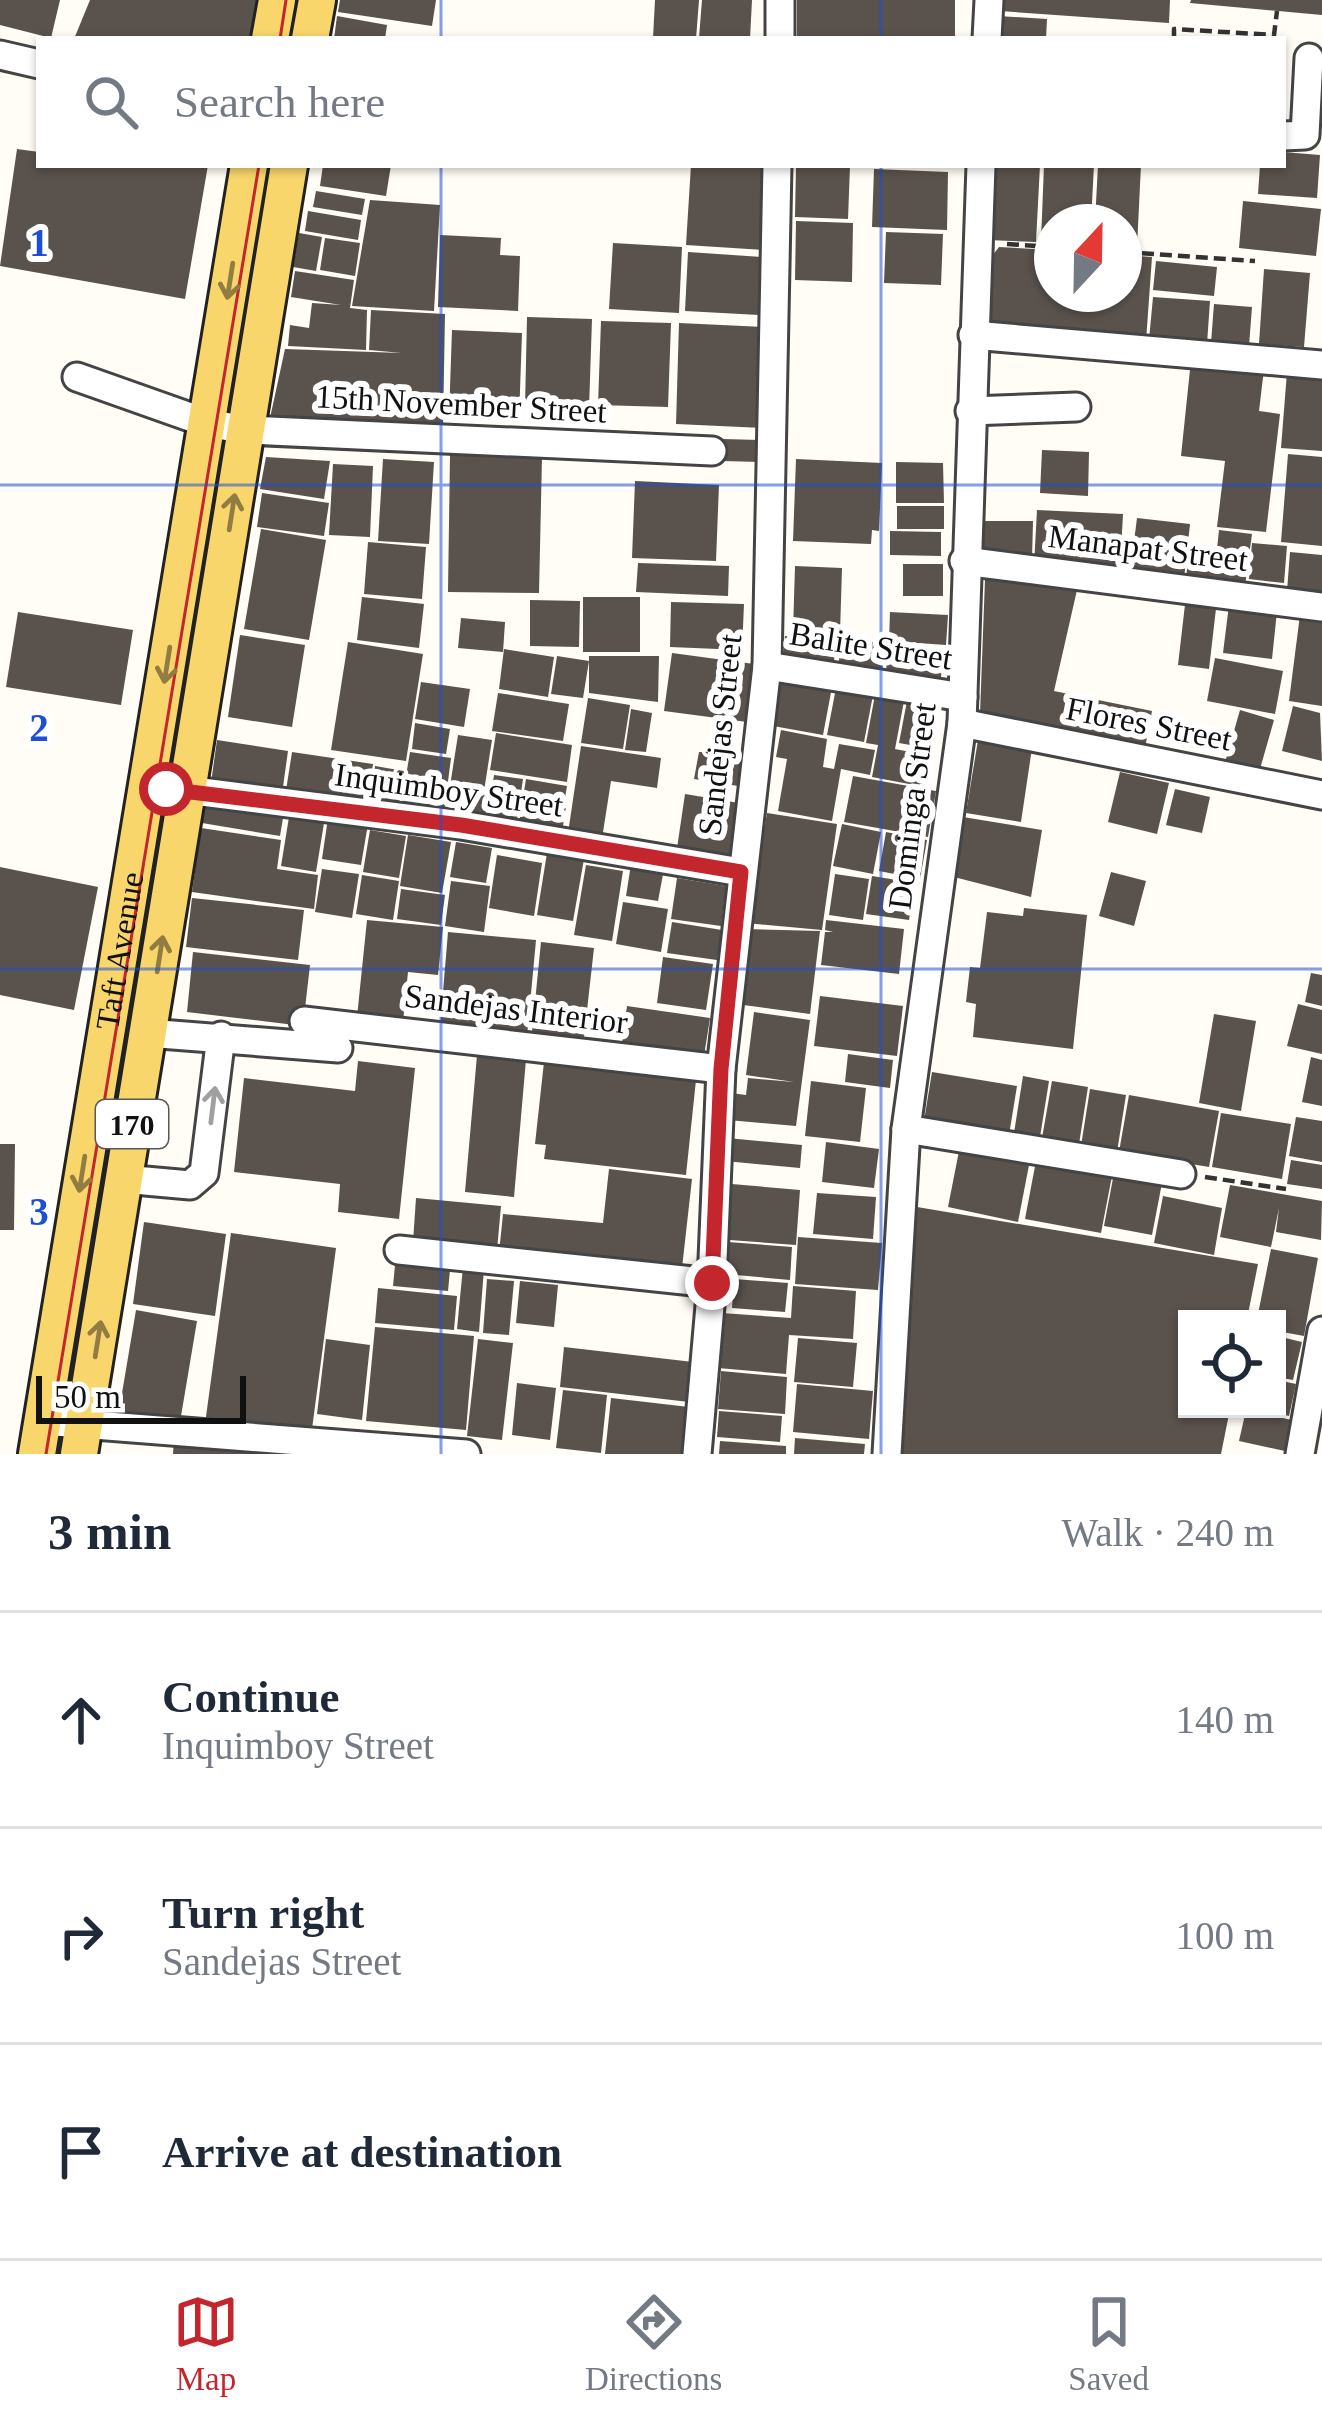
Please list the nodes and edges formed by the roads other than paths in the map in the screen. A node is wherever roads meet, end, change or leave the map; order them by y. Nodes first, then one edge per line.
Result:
1 (277, 0) edge
2 (317, 0) edge
3 (780, 0) edge
4 (989, 0) edge
5 (271, 36) edge
6 (311, 36) edge
7 (780, 36) edge
8 (988, 36) edge
9 (0, 55) edge
10 (1309, 58) dead end
11 (36, 63) edge
12 (1286, 136) edge
13 (249, 168) edge
14 (289, 168) edge
15 (778, 168) edge
16 (981, 168) edge
17 (974, 335) junction
18 (1322, 364) edge
19 (77, 377) dead end
20 (1076, 407) dead end
21 (970, 410) junction
22 (207, 423) junction
23 (246, 430) junction
24 (712, 452) dead end
25 (964, 561) junction
26 (1322, 608) edge
27 (767, 667) junction
28 (963, 710) junction
29 (1322, 795) edge
30 (144, 801) junction
31 (183, 808) junction
32 (741, 872) junction
33 (304, 1021) dead end
34 (147, 1034) junction
35 (221, 1036) junction
36 (338, 1048) dead end
37 (721, 1069) junction
38 (906, 1129) junction
39 (1181, 1174) road end
40 (123, 1179) junction
41 (399, 1250) dead end
42 (712, 1283) junction
43 (1322, 1331) edge
44 (42, 1425) edge
45 (83, 1429) edge
46 (466, 1454) edge
47 (697, 1454) edge
48 (887, 1454) edge
49 (1300, 1454) edge

1 - 5 main road
2 - 6 main road
3 - 7 street
4 - 8 street
9 - 11 street
10 - 12 street
13 -> 22 main road, Taft Avenue / 170
14 - 23 main road, Taft Avenue / 170
15 - 27 street, Sandejas Street
16 - 17 street, Dominga Street
17 - 18 street
17 - 21 street, Dominga Street
19 - 22 street, 15th November Street
20 - 21 street
21 - 25 street, Dominga Street
22 - 23 street, 15th November Street
22 -> 30 main road, Taft Avenue / 170
23 - 24 street, 15th November Street
31 -> 23 main road, Taft Avenue / 170
25 - 26 street, Manapat Street
25 - 28 street, Dominga Street
27 - 28 street, Balite Street
27 - 32 street, Sandejas Street
28 - 29 street, Flores Street
28 - 38 street, Dominga Street
30 - 31 street, Inquimboy Street
30 -> 44 main road, Taft Avenue / 170
31 - 32 street, Inquimboy Street
34 -> 31 main road, Taft Avenue / 170
32 - 37 street, Sandejas Street
33 - 37 street, Sandejas Interior
34 - 35 street
34 - 40 main road, Taft Avenue / 170
35 - 36 street
40 -> 35 street
37 - 42 street, Sandejas Street
38 - 39 street
38 - 48 street, Dominga Street
45 -> 40 main road, Taft Avenue / 170
41 - 42 street
42 - 47 street, Sandejas Street
43 - 49 street
44 - 45 main road
45 - 46 street

